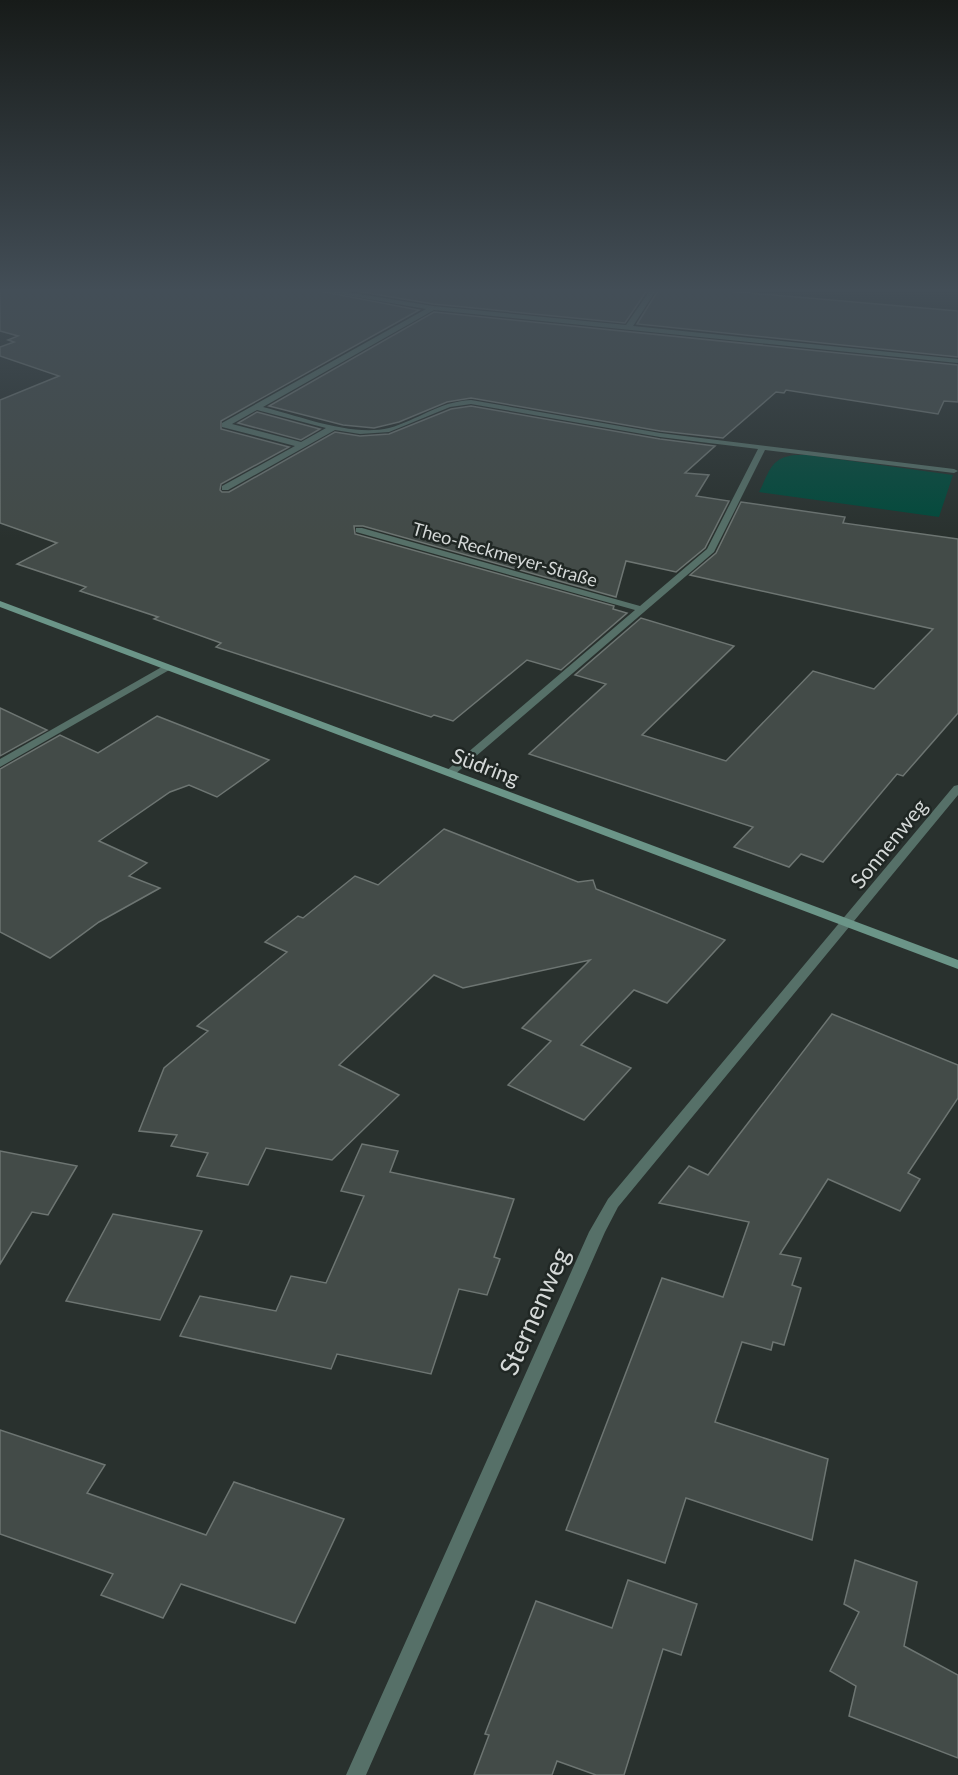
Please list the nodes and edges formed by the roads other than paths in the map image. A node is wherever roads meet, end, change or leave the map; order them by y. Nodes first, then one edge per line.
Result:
1 (316, 372) edge
2 (259, 408) junction
3 (334, 427) junction
4 (302, 445) junction
5 (762, 449) junction
6 (954, 471) dead end
7 (225, 488) dead end
8 (359, 530) dead end
9 (0, 604) edge
10 (641, 609) junction
11 (167, 667) junction
12 (0, 764) edge
13 (450, 773) junction
14 (958, 788) edge
15 (848, 923) junction
16 (958, 965) edge
17 (356, 1775) edge

1 - 2 street
2 - 3 street
2 - 4 street
3 - 4 street
3 - 5 street
4 - 7 street
5 - 6 street
5 - 10 street
8 - 10 street, Theo-Reckmeyer-Straße
9 - 11 street, Südring
10 - 13 street
11 - 12 street
11 - 13 street, Südring
13 - 15 street, Südring
14 - 15 street, Sonnenweg
15 - 16 street, Südring
15 - 17 street, Sternenweg

